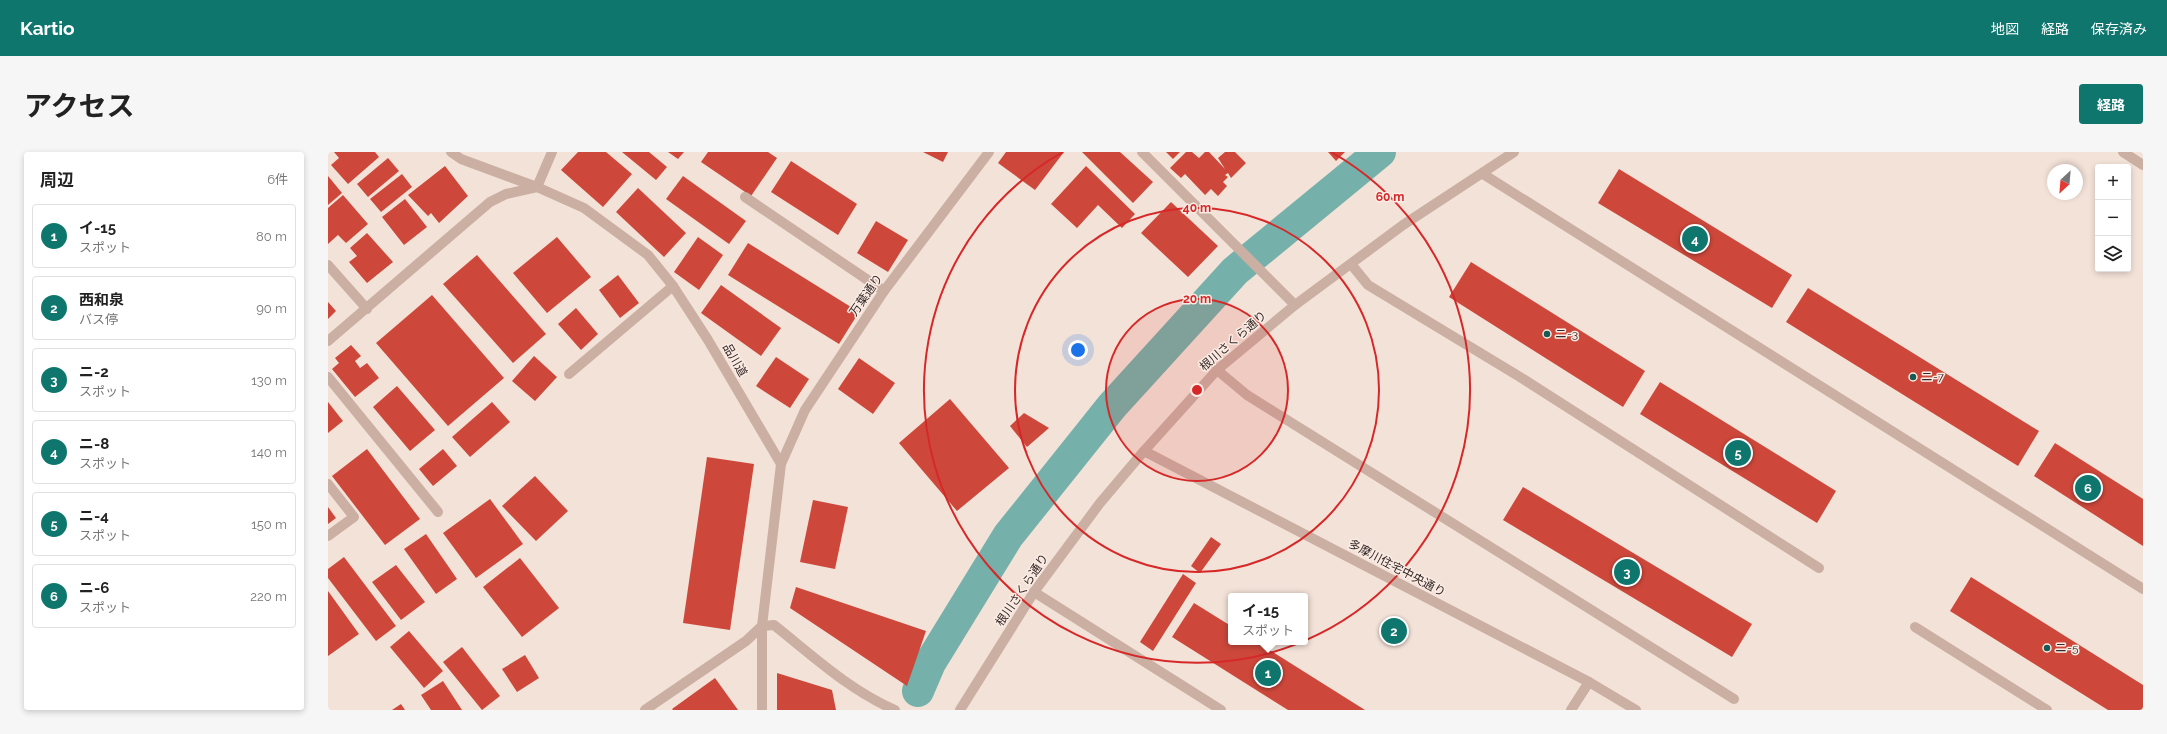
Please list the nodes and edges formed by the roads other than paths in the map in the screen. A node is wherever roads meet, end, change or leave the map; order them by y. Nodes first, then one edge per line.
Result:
1 (451, 152) edge
2 (552, 152) edge
3 (989, 152) edge
4 (1142, 152) edge
5 (1514, 152) edge
6 (2123, 152) edge
7 (2143, 165) edge
8 (1483, 174) junction
9 (537, 187) junction
10 (745, 197) dead end
11 (1351, 264) junction
12 (328, 265) edge
13 (673, 286) junction
14 (884, 291) junction
15 (1296, 305) junction
16 (366, 309) junction
17 (328, 342) edge
18 (1217, 370) junction
19 (569, 374) dead end
20 (328, 377) edge
21 (1144, 451) junction
22 (781, 464) junction
23 (328, 484) edge
24 (438, 512) dead end
25 (328, 536) edge
26 (1819, 568) dead end
27 (2143, 589) edge
28 (1034, 592) junction
29 (762, 626) junction
30 (1915, 627) dead end
31 (1589, 682) junction
32 (1734, 699) dead end
33 (645, 710) edge
34 (762, 710) edge
35 (895, 710) edge
36 (960, 710) edge
37 (1221, 710) edge
38 (1572, 710) edge
39 (1636, 710) edge
40 (2047, 710) edge

1 - 9 street, 品川道
2 - 9 street
3 - 14 street, 万葉通り
4 - 15 street
5 - 8 street, 根川さくら通り
6 - 7 street
8 - 11 street, 根川さくら通り
8 - 27 street
9 - 13 street, 品川道
9 - 16 street
10 - 14 street
11 - 15 street, 根川さくら通り
11 - 26 street
12 - 16 street
13 - 19 street
13 - 22 street, 品川道
14 - 22 street, 万葉通り
15 - 18 street, 根川さくら通り
16 - 17 street
18 - 21 street, 根川さくら通り
18 - 32 street
20 - 24 street
21 - 28 street, 根川さくら通り
21 - 31 street, 多摩川住宅中央通り
22 - 29 street
23 - 25 street
28 - 36 street, 根川さくら通り
28 - 37 street
29 - 33 street
29 - 34 street
29 - 35 street
30 - 40 street
31 - 38 street
31 - 39 street, 多摩川住宅中央通り

